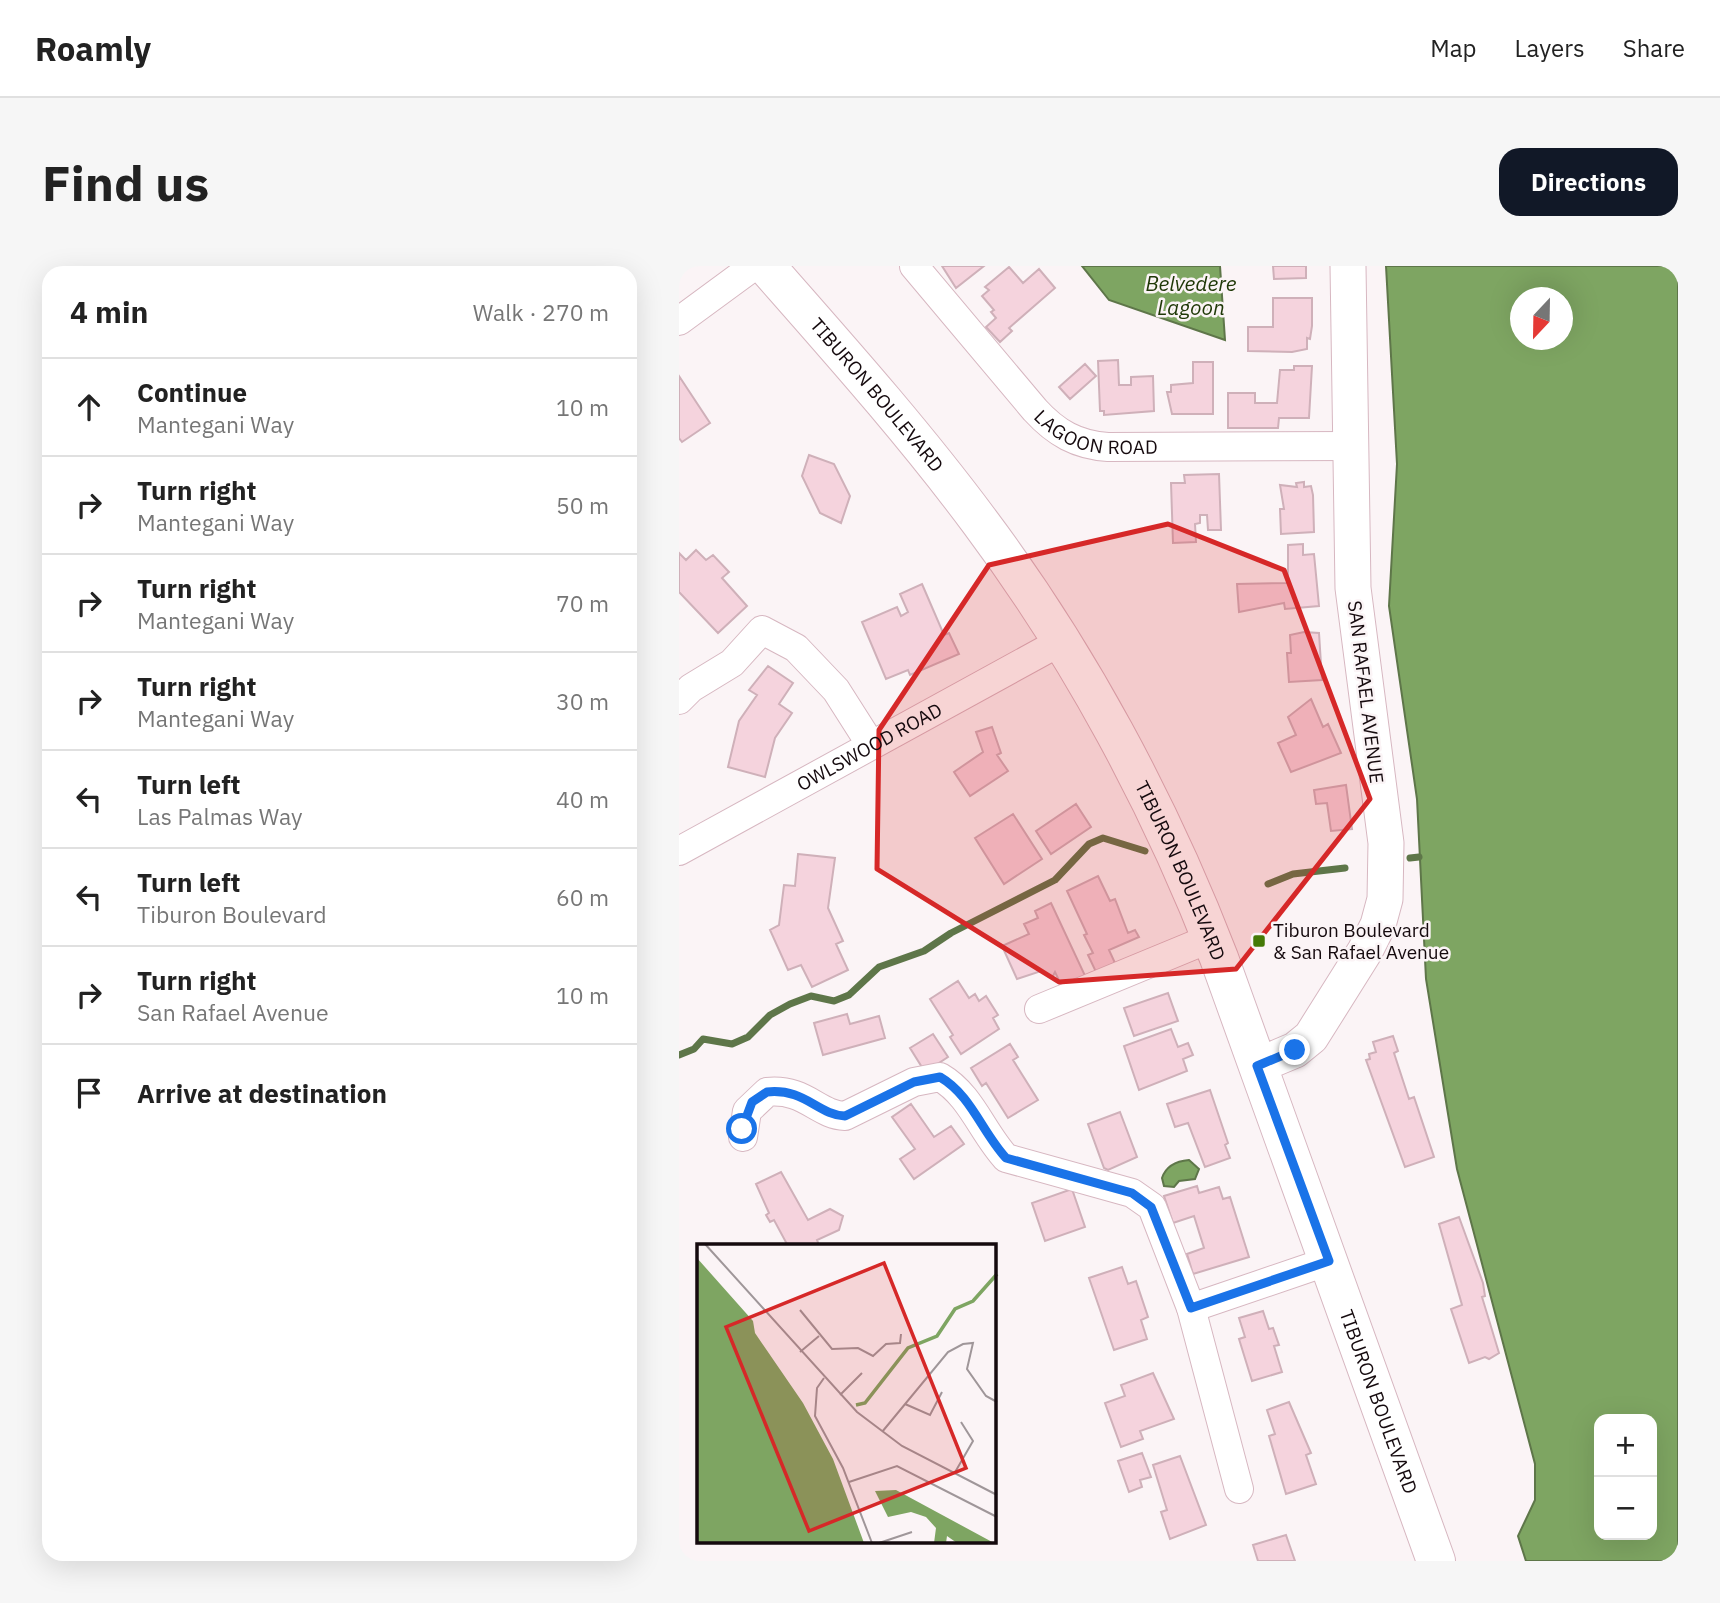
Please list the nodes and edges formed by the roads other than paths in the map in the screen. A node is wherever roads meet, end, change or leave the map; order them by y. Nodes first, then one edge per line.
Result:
1 (754, 266) edge
2 (766, 266) edge
3 (914, 266) edge
4 (1348, 266) edge
5 (679, 321) edge
6 (1352, 446) junction
7 (1060, 642) junction
8 (679, 700) edge
9 (871, 745) junction
10 (679, 850) edge
11 (1211, 939) junction
12 (1039, 1009) dead end
13 (1257, 1066) junction
14 (743, 1137) dead end
15 (1329, 1261) junction
16 (1191, 1308) junction
17 (1239, 1489) dead end
18 (1436, 1561) edge

1 - 5 street
2 - 7 main road, TIBURON BOULEVARD
3 - 6 street, LAGOON ROAD
4 - 6 street, SAN RAFAEL AVENUE
6 - 13 street, SAN RAFAEL AVENUE
7 - 9 street, OWLSWOOD ROAD
7 - 11 main road, TIBURON BOULEVARD
8 - 9 street
9 - 10 street, OWLSWOOD ROAD
11 - 12 street
11 - 13 main road, TIBURON BOULEVARD
13 - 15 main road, TIBURON BOULEVARD
14 - 16 street
15 - 16 street
15 - 18 main road, TIBURON BOULEVARD
16 - 17 street

